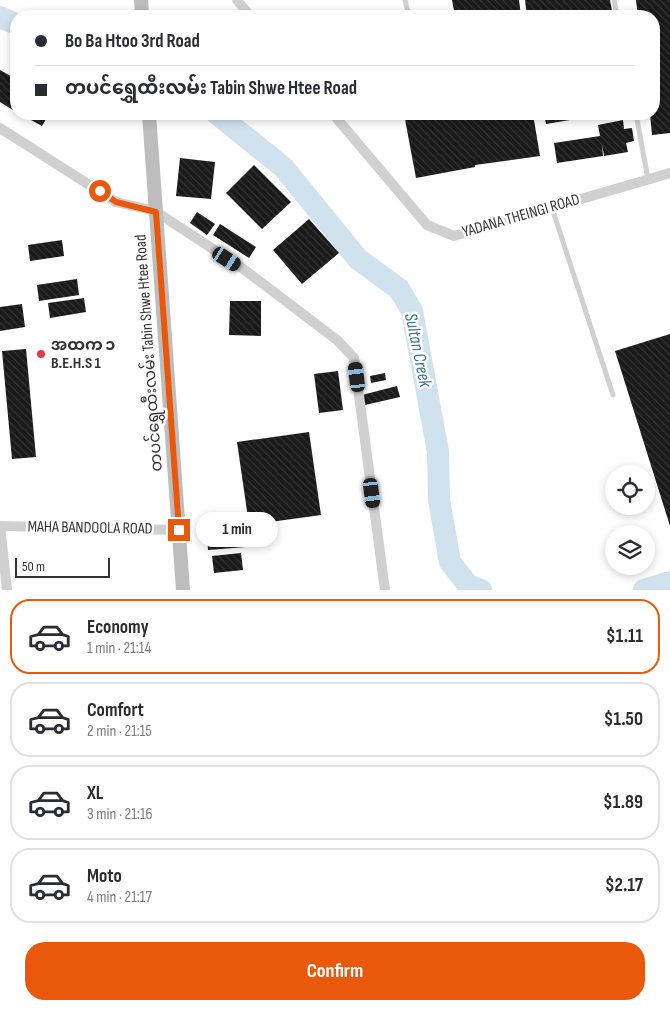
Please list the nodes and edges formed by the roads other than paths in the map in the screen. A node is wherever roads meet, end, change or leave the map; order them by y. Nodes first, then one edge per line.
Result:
1 (237, 0) edge
2 (245, 10) edge
3 (149, 120) edge
4 (338, 120) edge
5 (637, 120) edge
6 (0, 128) edge
7 (670, 173) edge
8 (648, 180) junction
9 (552, 207) junction
10 (156, 212) junction
11 (613, 395) dead end
12 (0, 526) edge
13 (179, 530) junction
14 (7, 590) edge
15 (182, 590) edge
16 (385, 590) edge

1 - 2 street
3 - 10 main road, တပင်ရွှေထီးလမ်း Tabin Shwe Htee Road
4 - 9 street, YADANA THEINGI ROAD
5 - 8 lane
6 - 10 street
7 - 8 street, YADANA THEINGI ROAD
8 - 9 street, YADANA THEINGI ROAD
9 - 11 lane
10 - 13 main road, တပင်ရွှေထီးလမ်း Tabin Shwe Htee Road
10 - 16 street
12 - 13 street, MAHA BANDOOLA ROAD
12 - 14 street
13 - 15 main road, တပင်ရွှေထီးလမ်း Tabin Shwe Htee Road

